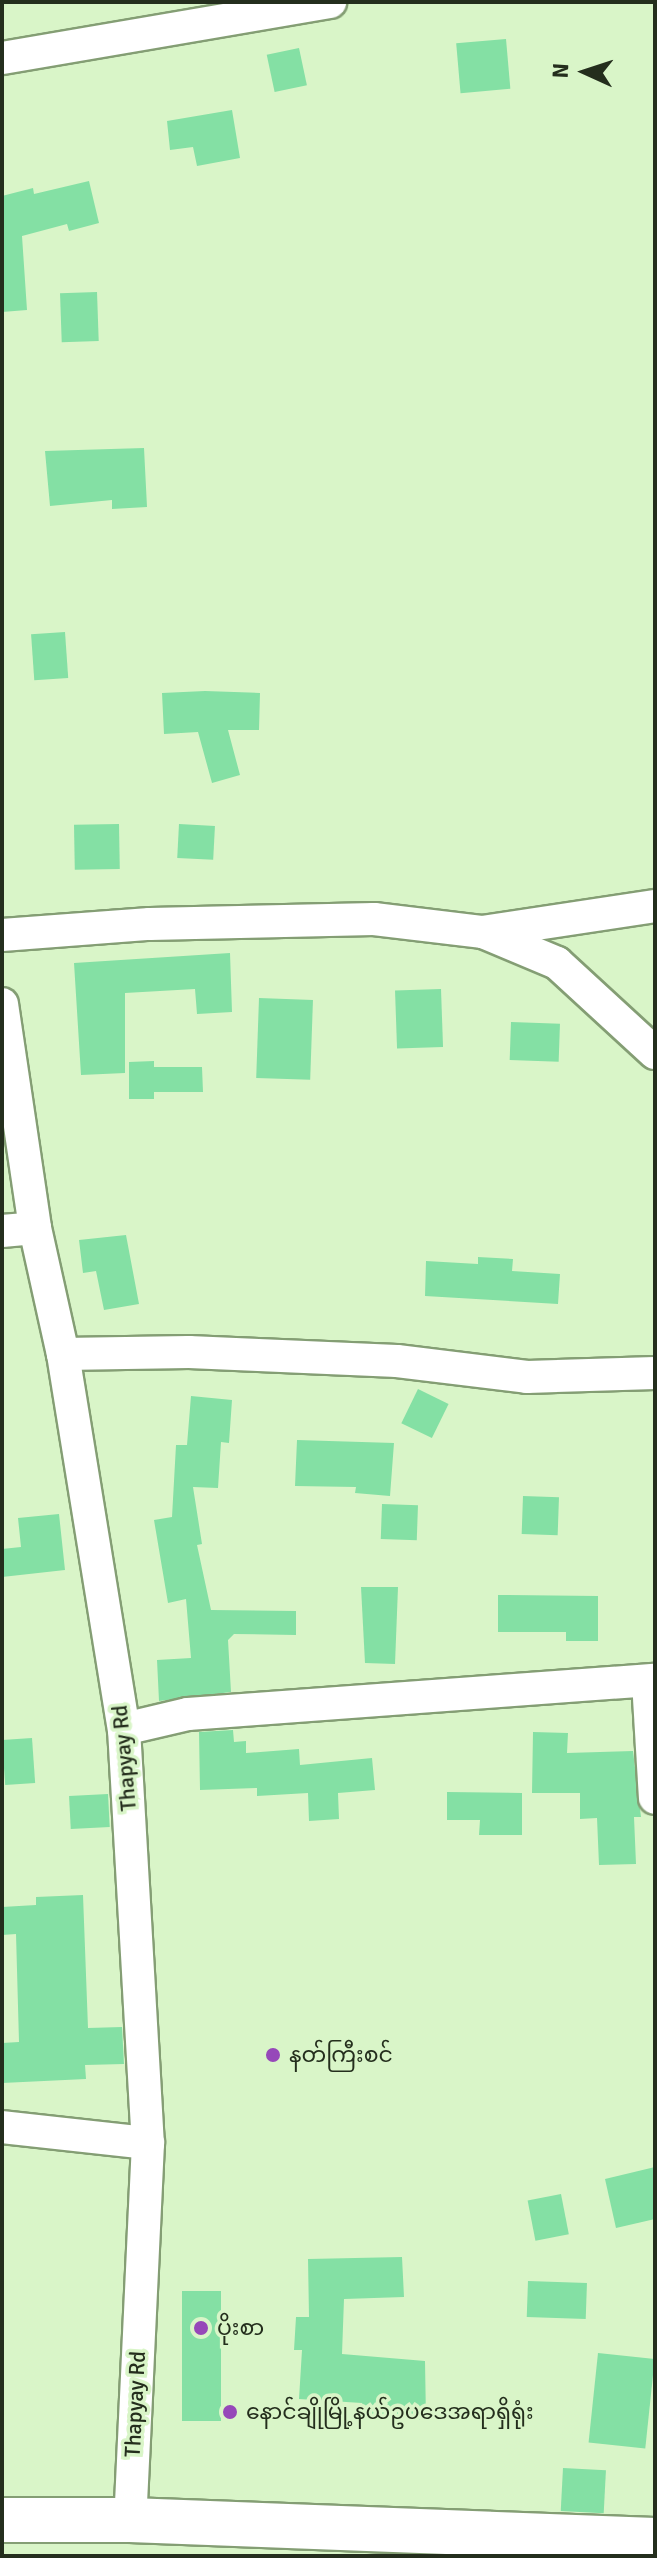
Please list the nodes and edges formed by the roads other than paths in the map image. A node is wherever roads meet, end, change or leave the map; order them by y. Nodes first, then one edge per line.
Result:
1 (330, 2) edge
2 (2, 58) edge
3 (655, 906) edge
4 (483, 932) junction
5 (2, 935) edge
6 (2, 1004) edge
7 (655, 1053) edge
8 (35, 1228) junction
9 (2, 1231) edge
10 (63, 1354) junction
11 (655, 1373) edge
12 (652, 1680) edge
13 (124, 1729) junction
14 (655, 1798) edge
15 (2, 2127) edge
16 (148, 2143) junction
17 (2, 2520) edge
18 (130, 2520) junction
19 (655, 2540) edge
20 (454, 2544) edge

1 - 2 street
3 - 4 street
4 - 5 street
4 - 7 street
6 - 8 street, Thapyay Rd
8 - 9 street
8 - 10 street, Thapyay Rd
10 - 11 street
10 - 13 street, Thapyay Rd
12 - 13 street
12 - 14 street
13 - 16 street, Thapyay Rd
15 - 16 street
16 - 18 street, Thapyay Rd
17 - 18 highway
18 - 20 highway
19 - 20 highway

